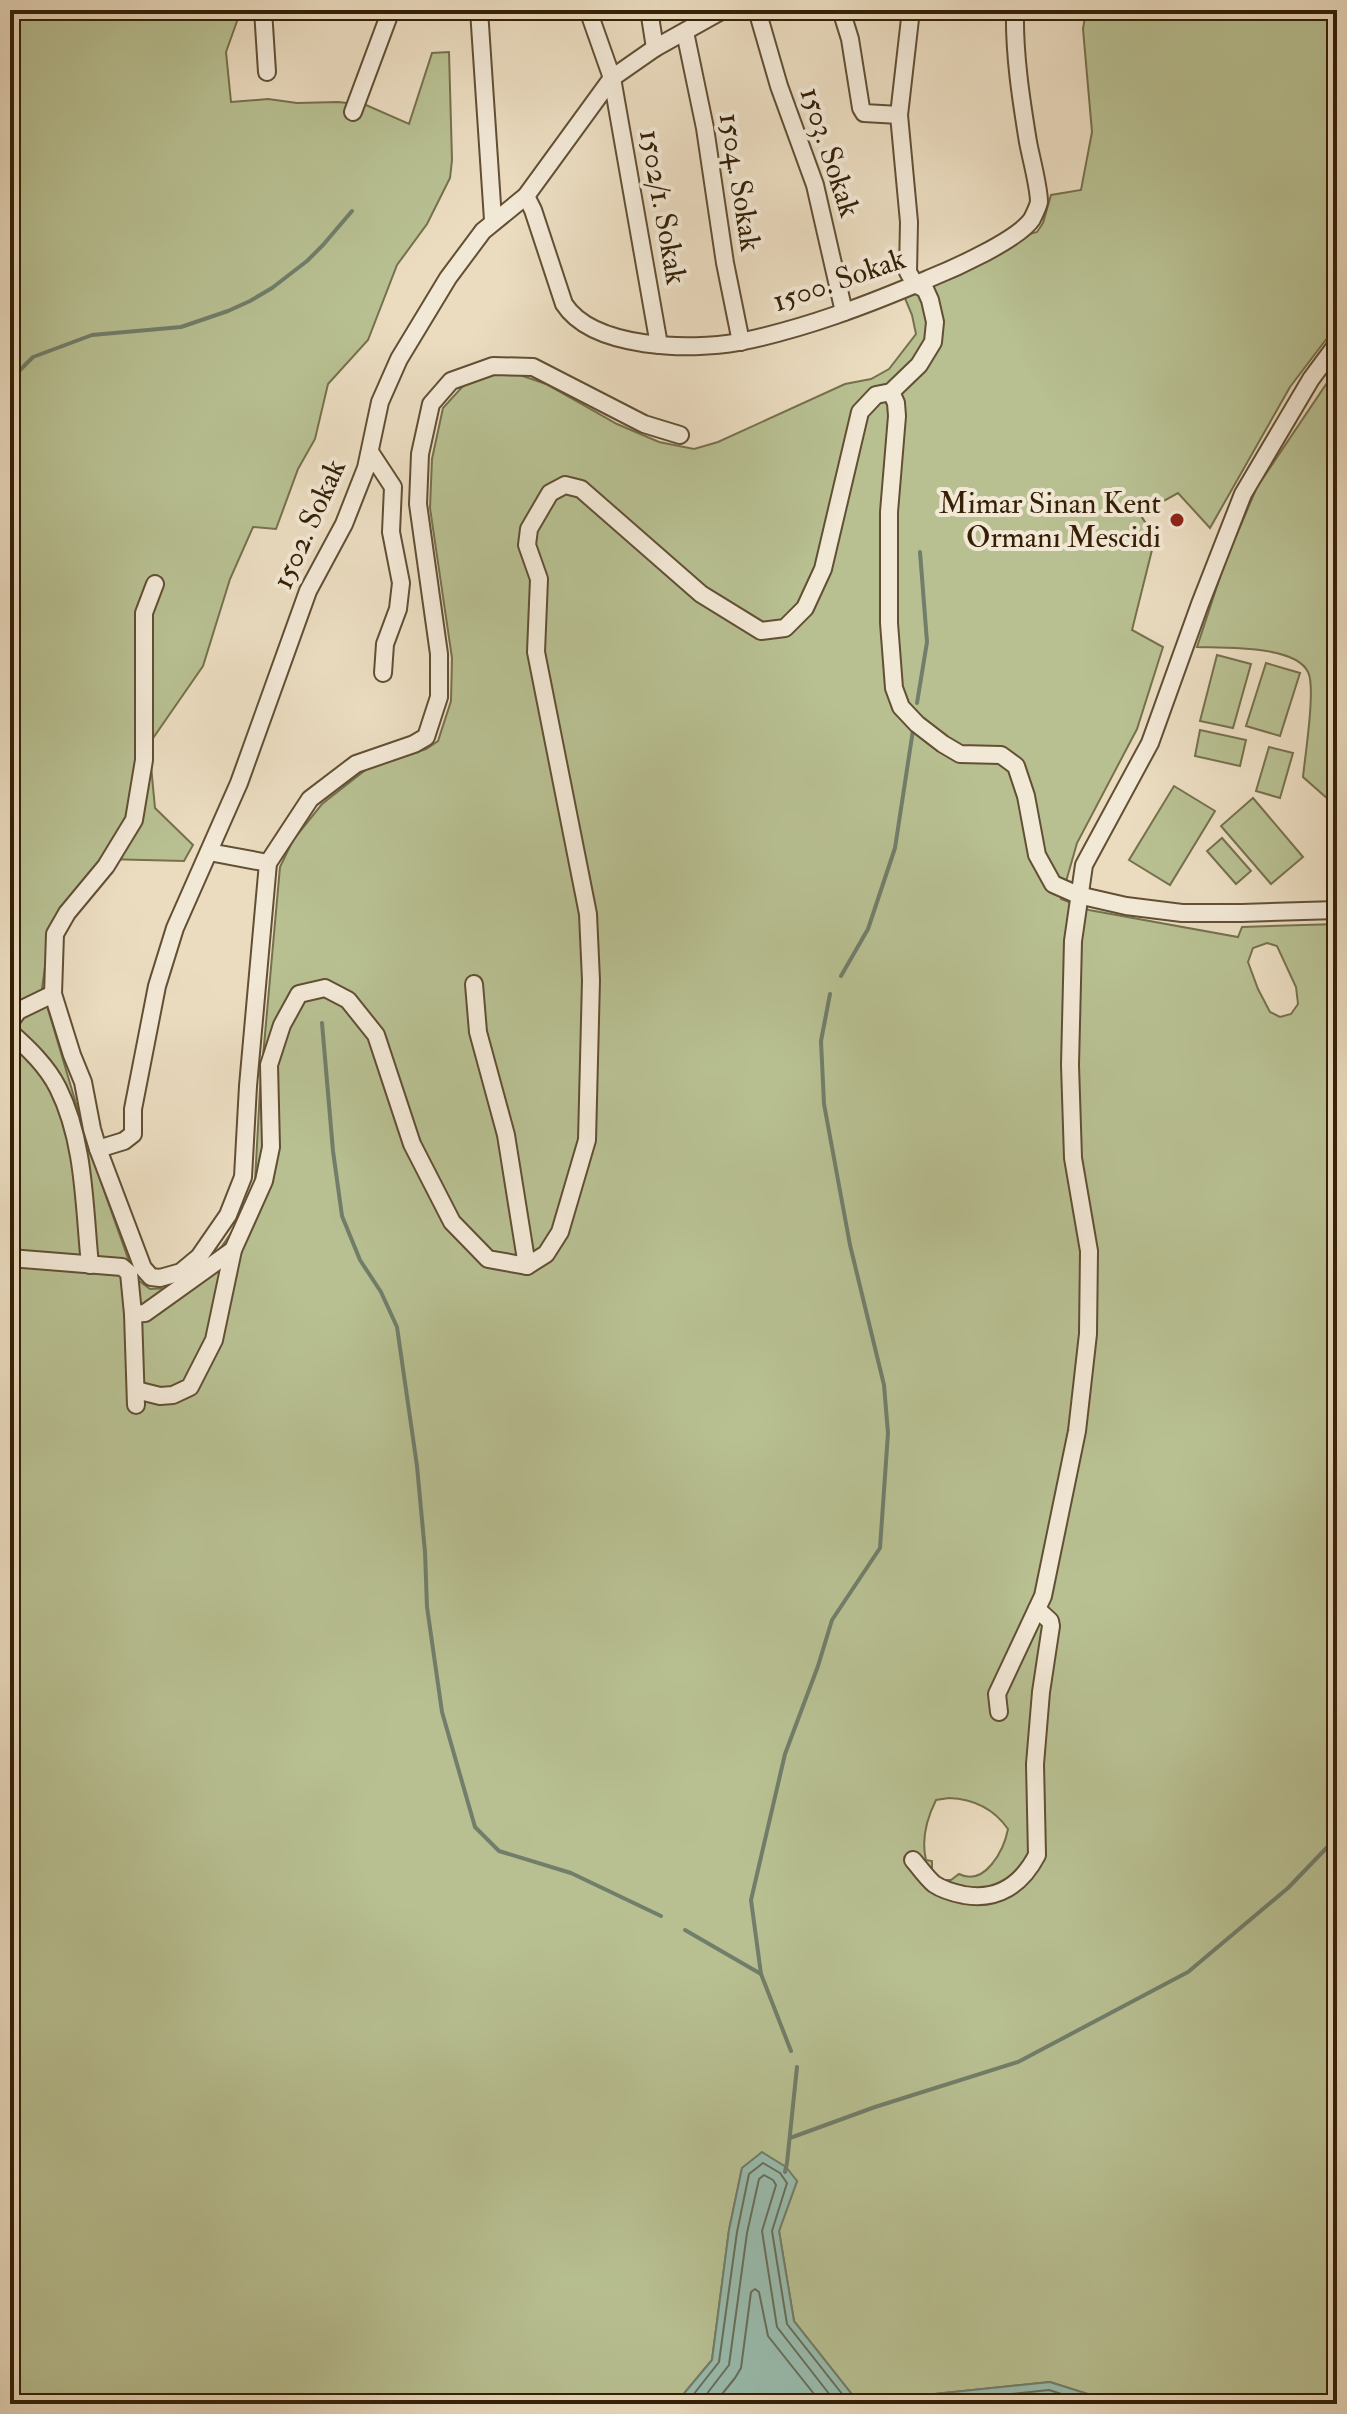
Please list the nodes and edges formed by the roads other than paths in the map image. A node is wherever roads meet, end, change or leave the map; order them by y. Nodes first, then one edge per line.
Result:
1 (263, 10) edge
2 (391, 10) edge
3 (479, 10) edge
4 (588, 10) edge
5 (649, 10) edge
6 (723, 10) edge
7 (757, 10) edge
8 (841, 10) edge
9 (911, 10) edge
10 (1015, 10) edge
11 (702, 15) edge
12 (685, 32) junction
13 (655, 48) junction
14 (267, 72) dead end
15 (612, 78) junction
16 (353, 112) dead end
17 (899, 115) junction
18 (526, 196) junction
19 (493, 220) junction
20 (915, 284) junction
21 (844, 312) junction
22 (741, 342) junction
23 (1337, 344) edge
24 (659, 345) junction
25 (891, 392) junction
26 (680, 435) dead end
27 (370, 452) junction
28 (393, 487) junction
29 (418, 504) junction
30 (155, 584) dead end
31 (383, 673) dead end
32 (209, 852) junction
33 (268, 863) junction
34 (1078, 895) junction
35 (1337, 910) edge
36 (474, 984) dead end
37 (53, 994) junction
38 (10, 1022) edge
39 (10, 1032) edge
40 (98, 1149) junction
41 (233, 1250) junction
42 (10, 1258) edge
43 (90, 1265) junction
44 (527, 1266) junction
45 (133, 1314) junction
46 (1037, 1609) junction
47 (999, 1712) dead end
48 (913, 1860) dead end

1 - 14 street
2 - 16 street
3 - 19 street
4 - 15 street, 1502/1. Sokak
5 - 13 street
6 - 11 street, 1502. Sokak
7 - 21 street, 1503. Sokak
8 - 17 street
9 - 17 street
10 - 20 street, 1500. Sokak
11 - 12 street, 1502. Sokak
12 - 13 street, 1502. Sokak
12 - 22 street, 1504. Sokak
13 - 15 street, 1502. Sokak
15 - 18 street, 1502. Sokak
15 - 24 street, 1502/1. Sokak
17 - 20 street
18 - 19 street, 1502. Sokak
18 - 24 street, 1500. Sokak
19 - 27 street, 1502. Sokak
20 - 21 street, 1500. Sokak
20 - 25 street
21 - 22 street, 1500. Sokak
22 - 24 street, 1500. Sokak
23 - 34 street
25 - 34 street
25 - 44 street
26 - 29 street
27 - 28 street
27 - 32 street, 1502. Sokak
28 - 29 street
28 - 31 street
29 - 33 street
30 - 37 street
32 - 33 street
32 - 40 street, 1502. Sokak
33 - 40 street
34 - 35 street
34 - 46 street
36 - 44 street
37 - 38 street
37 - 40 street
39 - 43 street
41 - 44 street
41 - 45 street
41 - 45 street
42 - 43 street
43 - 45 street
46 - 47 street
46 - 48 street

